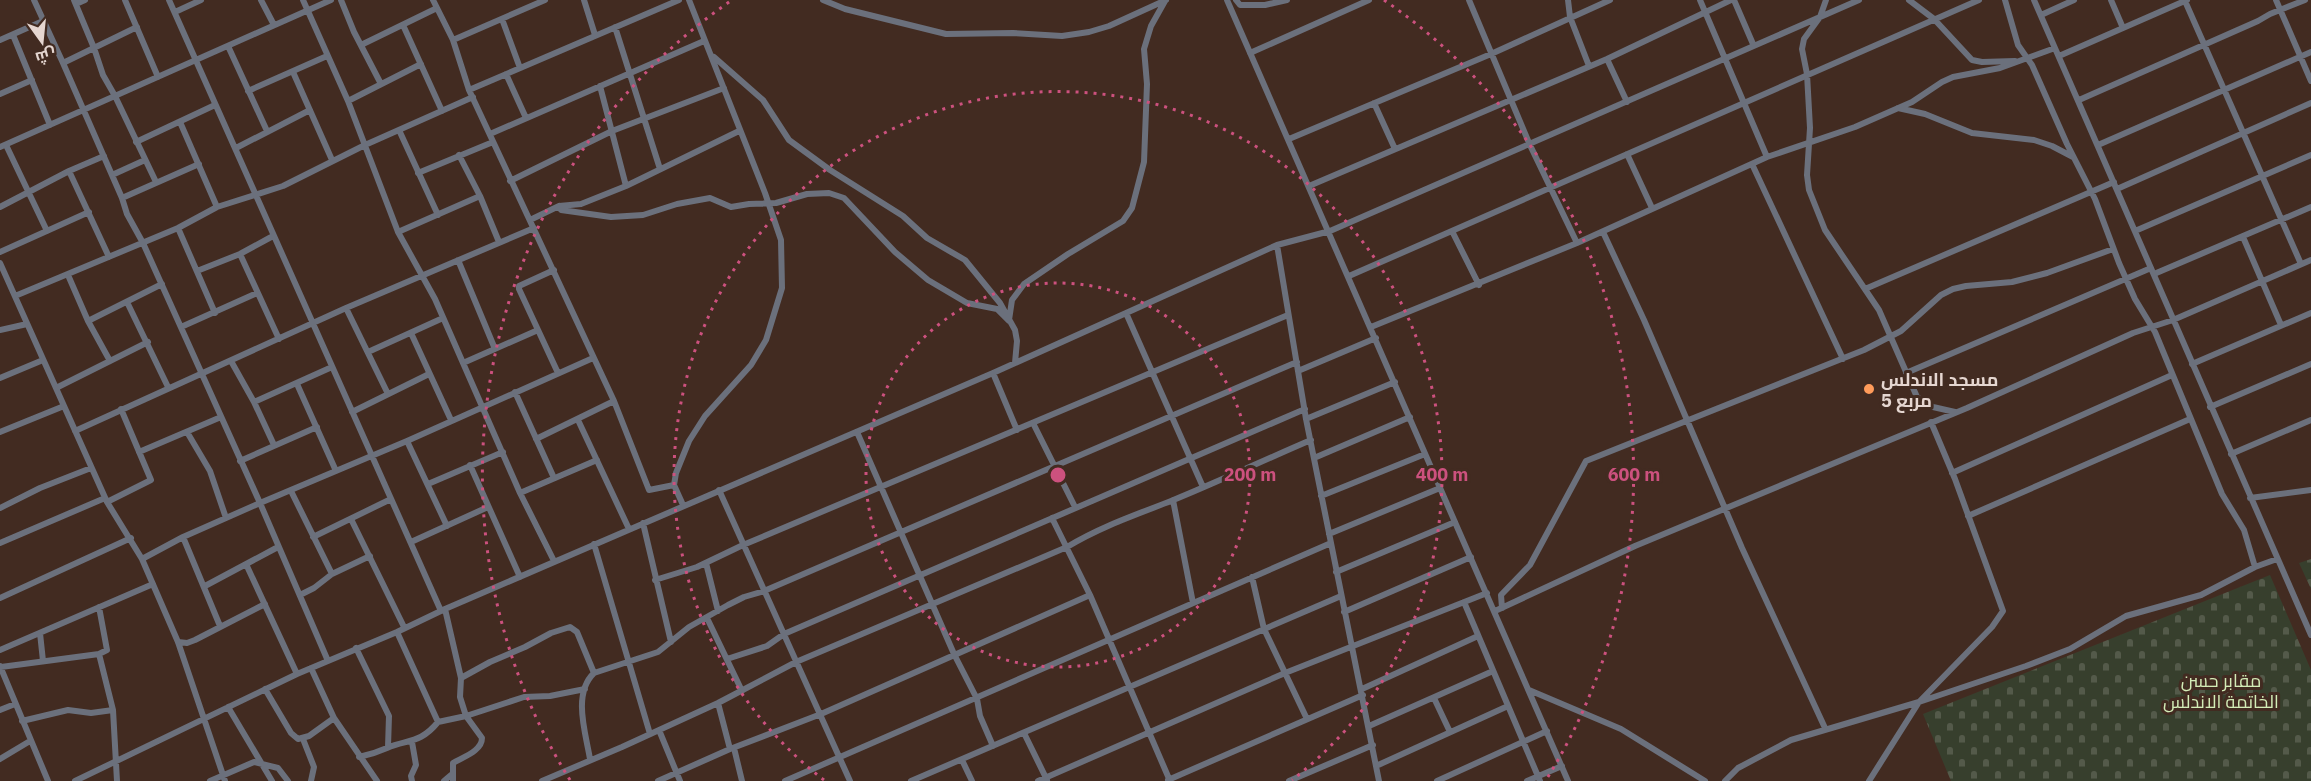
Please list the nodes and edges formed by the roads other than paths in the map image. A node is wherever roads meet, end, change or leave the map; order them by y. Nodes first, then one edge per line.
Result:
1 (34, 0) edge
2 (85, 0) edge
3 (125, 0) edge
4 (169, 0) edge
5 (201, 0) edge
6 (261, 0) edge
7 (303, 0) edge
8 (331, 0) edge
9 (341, 0) edge
10 (433, 0) edge
11 (545, 0) edge
12 (584, 0) edge
13 (679, 0) edge
14 (689, 0) edge
15 (823, 0) edge
16 (1166, 0) edge
17 (1227, 0) edge
18 (1236, 0) edge
19 (1287, 0) edge
20 (1368, 0) edge
21 (1469, 0) edge
22 (1568, 0) edge
23 (1610, 0) edge
24 (1700, 0) edge
25 (1732, 0) edge
26 (1826, 0) edge
27 (1859, 0) edge
28 (1909, 0) edge
29 (1979, 0) edge
30 (2005, 0) edge
31 (2034, 0) edge
32 (2074, 0) edge
33 (2111, 0) edge
34 (2276, 0) edge
35 (2306, 0) edge
36 (2186, 1) edge
37 (75, 2) edge
38 (437, 8) junction
39 (308, 10) junction
40 (2280, 10) junction
41 (1705, 11) junction
42 (174, 12) junction
43 (2041, 15) junction
44 (1569, 17) junction
45 (1820, 17) junction
46 (502, 19) junction
47 (1934, 19) junction
48 (43, 21) junction
49 (274, 25) junction
50 (403, 25) junction
51 (136, 27) junction
52 (615, 27) junction
53 (2123, 28) junction
54 (13, 35) junction
55 (595, 35) junction
56 (0, 40) edge
57 (453, 40) junction
58 (704, 41) junction
59 (361, 45) junction
60 (1753, 45) junction
61 (2204, 45) junction
62 (228, 46) junction
63 (94, 48) junction
64 (2055, 48) junction
65 (1250, 52) junction
66 (2311, 52) edge
67 (710, 54) junction
68 (1491, 54) junction
69 (327, 56) junction
70 (2059, 56) junction
71 (2301, 56) junction
72 (1725, 58) junction
73 (1607, 59) junction
74 (2029, 59) junction
75 (196, 60) junction
76 (2021, 62) junction
77 (63, 63) junction
78 (421, 64) junction
79 (1589, 66) junction
80 (520, 68) junction
81 (293, 72) junction
82 (506, 74) junction
83 (629, 74) junction
84 (1807, 74) junction
85 (158, 77) junction
86 (32, 80) junction
87 (2311, 81) edge
88 (381, 84) junction
89 (600, 86) junction
90 (724, 88) junction
91 (470, 90) junction
92 (248, 91) junction
93 (2223, 91) junction
94 (0, 94) edge
95 (115, 96) junction
96 (473, 97) junction
97 (1510, 99) junction
98 (348, 100) junction
99 (2079, 100) junction
100 (1627, 102) junction
101 (1374, 103) junction
102 (1744, 103) junction
103 (2311, 103) edge
104 (215, 105) junction
105 (1898, 108) junction
106 (85, 110) junction
107 (310, 110) junction
108 (442, 111) junction
109 (526, 118) junction
110 (644, 119) junction
111 (180, 122) junction
112 (50, 125) junction
113 (399, 130) junction
114 (267, 131) junction
115 (612, 131) junction
116 (739, 131) junction
117 (2243, 133) junction
118 (490, 134) junction
119 (1289, 139) junction
120 (493, 141) junction
121 (136, 142) junction
122 (1529, 143) junction
123 (1809, 144) junction
124 (364, 145) junction
125 (2098, 145) junction
126 (3, 146) edge
127 (236, 148) junction
128 (1395, 149) junction
129 (1627, 154) junction
130 (459, 155) junction
131 (2311, 155) edge
132 (104, 156) junction
133 (1767, 157) junction
134 (2074, 157) junction
135 (145, 160) junction
136 (332, 160) junction
137 (199, 164) junction
138 (1752, 164) junction
139 (660, 169) junction
140 (69, 171) junction
141 (418, 173) junction
142 (112, 175) junction
143 (2263, 176) junction
144 (510, 181) junction
145 (156, 182) junction
146 (2114, 182) junction
147 (626, 186) junction
148 (1309, 186) junction
149 (1550, 188) junction
150 (2117, 189) junction
151 (2091, 191) junction
152 (29, 193) junction
153 (255, 193) junction
154 (480, 196) junction
155 (122, 198) junction
156 (768, 203) junction
157 (559, 206) junction
158 (0, 207) edge
159 (218, 207) junction
160 (2311, 207) edge
161 (1653, 208) junction
162 (89, 212) junction
163 (438, 215) junction
164 (2282, 219) junction
165 (530, 220) junction
166 (178, 228) junction
167 (534, 228) junction
168 (47, 231) junction
169 (1330, 231) junction
170 (1452, 231) junction
171 (2135, 231) junction
172 (398, 232) junction
173 (1603, 232) junction
174 (273, 236) junction
175 (2243, 237) junction
176 (498, 242) junction
177 (143, 243) junction
178 (1577, 243) junction
179 (1277, 245) junction
180 (2113, 249) junction
181 (0, 252) edge
182 (240, 254) junction
183 (109, 257) junction
184 (458, 260) junction
185 (2311, 260) edge
186 (0, 263) edge
187 (2301, 264) junction
188 (554, 270) junction
189 (197, 271) junction
190 (2152, 271) junction
191 (68, 275) junction
192 (423, 276) junction
193 (1349, 276) junction
194 (2126, 279) junction
195 (2261, 280) junction
196 (8, 281) junction
197 (0, 283) edge
198 (162, 284) junction
199 (1479, 285) junction
200 (1865, 289) junction
201 (257, 293) junction
202 (15, 296) junction
203 (127, 302) junction
204 (346, 308) junction
205 (215, 313) junction
206 (1126, 313) junction
207 (2311, 313) edge
208 (1288, 315) junction
209 (442, 318) junction
210 (2173, 320) junction
211 (88, 321) junction
212 (1009, 321) junction
213 (313, 323) junction
214 (27, 324) junction
215 (2281, 325) junction
216 (181, 327) junction
217 (1371, 327) junction
218 (2153, 327) junction
219 (0, 330) edge
220 (538, 330) junction
221 (411, 333) junction
222 (1890, 336) junction
223 (1376, 338) junction
224 (279, 339) junction
225 (148, 342) junction
226 (495, 349) junction
227 (368, 352) junction
228 (593, 358) junction
229 (1843, 359) junction
230 (43, 360) junction
231 (110, 361) junction
232 (231, 361) junction
233 (1296, 362) junction
234 (464, 363) junction
235 (1015, 363) junction
236 (2192, 364) junction
237 (2311, 364) edge
238 (332, 367) junction
239 (1152, 371) junction
240 (1298, 371) junction
241 (558, 373) junction
242 (993, 373) junction
243 (1906, 373) junction
244 (202, 374) junction
245 (429, 374) junction
246 (2172, 375) junction
247 (0, 378) edge
248 (1395, 382) junction
249 (297, 384) junction
250 (168, 387) junction
251 (56, 388) junction
252 (515, 392) junction
253 (388, 394) junction
254 (254, 402) junction
255 (614, 402) junction
256 (64, 406) junction
257 (483, 406) junction
258 (2211, 407) junction
259 (1305, 409) junction
260 (121, 410) junction
261 (352, 412) junction
262 (1956, 412) junction
263 (1173, 416) junction
264 (221, 417) junction
265 (1410, 417) junction
266 (2190, 419) junction
267 (451, 420) junction
268 (578, 420) junction
269 (1306, 420) junction
270 (2311, 420) edge
271 (1688, 422) junction
272 (1931, 422) junction
273 (1033, 423) junction
274 (317, 427) junction
275 (1017, 430) junction
276 (75, 431) junction
277 (0, 432) edge
278 (187, 432) junction
279 (857, 432) junction
280 (536, 440) junction
281 (1311, 440) junction
282 (407, 441) junction
283 (274, 445) junction
284 (139, 452) junction
285 (502, 452) junction
286 (1425, 453) junction
287 (2231, 454) junction
288 (371, 455) junction
289 (1192, 458) junction
290 (1314, 458) junction
291 (597, 460) junction
292 (240, 461) junction
293 (471, 465) junction
294 (1053, 466) junction
295 (92, 468) junction
296 (336, 471) junction
297 (1952, 473) junction
298 (554, 478) junction
299 (428, 484) junction
300 (674, 485) junction
301 (1203, 487) junction
302 (881, 488) junction
303 (1440, 488) junction
304 (719, 490) junction
305 (2311, 490) edge
306 (291, 491) junction
307 (520, 493) junction
308 (1321, 496) junction
309 (2250, 498) junction
310 (391, 499) junction
311 (106, 500) junction
312 (1173, 500) junction
313 (260, 503) junction
314 (683, 505) junction
315 (488, 507) junction
316 (1075, 507) junction
317 (0, 508) edge
318 (1725, 508) junction
319 (1968, 516) junction
320 (226, 518) junction
321 (1052, 518) junction
322 (351, 519) junction
323 (1455, 522) junction
324 (643, 523) junction
325 (447, 526) junction
326 (629, 529) junction
327 (902, 533) junction
328 (1329, 534) junction
329 (183, 537) junction
330 (313, 537) junction
331 (131, 538) junction
332 (411, 542) junction
333 (0, 543) edge
334 (1331, 543) junction
335 (594, 544) junction
336 (743, 545) junction
337 (278, 547) junction
338 (1066, 547) junction
339 (370, 556) junction
340 (1471, 557) junction
341 (142, 559) junction
342 (2277, 559) junction
343 (554, 561) junction
344 (706, 563) junction
345 (246, 564) junction
346 (2255, 567) junction
347 (1336, 572) junction
348 (332, 574) junction
349 (920, 576) junction
350 (520, 577) junction
351 (1252, 577) junction
352 (655, 580) junction
353 (153, 584) junction
354 (205, 586) junction
355 (764, 591) junction
356 (1487, 593) junction
357 (300, 595) junction
358 (1090, 595) junction
359 (1341, 596) junction
360 (0, 598) edge
361 (1464, 602) junction
362 (1193, 603) junction
363 (265, 604) junction
364 (933, 604) junction
365 (99, 607) junction
366 (443, 610) junction
367 (1498, 610) junction
368 (718, 611) junction
369 (1344, 612) junction
370 (707, 618) junction
371 (220, 626) junction
372 (404, 627) junction
373 (1264, 629) junction
374 (397, 632) junction
375 (40, 633) junction
376 (784, 634) junction
377 (2311, 635) edge
378 (1478, 636) junction
379 (1108, 640) junction
380 (178, 642) junction
381 (671, 642) junction
382 (356, 648) junction
383 (1352, 648) junction
384 (0, 650) edge
385 (99, 654) junction
386 (954, 654) junction
387 (727, 659) junction
388 (43, 661) junction
389 (328, 661) junction
390 (629, 661) junction
391 (796, 662) junction
392 (0, 666) edge
393 (311, 668) junction
394 (1493, 670) junction
395 (594, 673) junction
396 (297, 674) junction
397 (1285, 674) junction
398 (460, 678) junction
399 (1129, 687) junction
400 (265, 689) junction
401 (585, 689) junction
402 (1529, 690) junction
403 (742, 691) junction
404 (1362, 692) junction
405 (1434, 698) junction
406 (977, 699) junction
407 (1918, 702) junction
408 (718, 703) junction
409 (15, 704) junction
410 (1508, 706) junction
411 (228, 707) junction
412 (0, 710) edge
413 (113, 710) junction
414 (821, 714) junction
415 (466, 716) junction
416 (334, 717) junction
417 (204, 718) junction
418 (1307, 718) junction
419 (22, 721) junction
420 (438, 723) junction
421 (1368, 726) junction
422 (1825, 728) junction
423 (659, 730) junction
424 (1548, 731) junction
425 (1450, 732) junction
426 (1024, 733) junction
427 (1149, 733) junction
428 (650, 734) junction
429 (303, 739) junction
430 (30, 741) junction
431 (412, 742) junction
432 (1522, 742) junction
433 (1373, 745) junction
434 (993, 746) junction
435 (388, 747) junction
436 (732, 748) junction
437 (360, 757) junction
438 (840, 757) junction
439 (0, 759) edge
440 (590, 759) junction
441 (962, 760) junction
442 (115, 761) junction
443 (261, 763) junction
444 (1376, 766) junction
445 (1562, 766) junction
446 (677, 773) junction
447 (223, 778) edge
448 (452, 778) edge
449 (553, 779) edge
450 (1047, 779) edge
451 (1539, 779) edge
452 (48, 781) edge
453 (75, 781) edge
454 (117, 781) edge
455 (210, 781) edge
456 (272, 781) edge
457 (288, 781) edge
458 (311, 781) edge
459 (377, 781) edge
460 (412, 781) edge
461 (444, 781) edge
462 (542, 781) edge
463 (658, 781) edge
464 (680, 781) edge
465 (742, 781) edge
466 (785, 781) edge
467 (850, 781) edge
468 (912, 781) edge
469 (972, 781) edge
470 (1038, 781) edge
471 (1169, 781) edge
472 (1289, 781) edge
473 (1379, 781) edge
474 (1437, 781) edge
475 (1527, 781) edge
476 (1568, 781) edge
477 (1705, 781) edge
478 (1725, 781) edge
479 (1869, 781) edge

1 - 48 street
2 - 37 street
3 - 51 street
4 - 42 street
5 - 42 street
6 - 49 street
7 - 39 street
8 - 39 street
9 - 59 street
10 - 38 street
11 - 46 street
12 - 55 street
13 - 52 street
14 - 58 street
15 - 16 street
16 - 212 street
17 - 65 street
18 - 19 street
20 - 65 street
21 - 68 street
22 - 44 street
23 - 44 street
24 - 41 street
25 - 41 street
25 - 60 street
26 - 45 street
27 - 45 street
28 - 47 street
29 - 47 street
30 - 74 street
31 - 43 street
32 - 43 street
33 - 53 street
34 - 40 street
35 - 40 street
36 - 53 street
36 - 61 street
37 - 63 street
38 - 50 street
38 - 57 street
39 - 49 street
39 - 69 street
40 - 61 street
40 - 71 street
41 - 72 street
41 - 73 street
42 - 75 street
43 - 64 street
44 - 68 street
44 - 79 street
45 - 60 street
45 - 84 street
46 - 57 street
46 - 80 street
47 - 76 street
47 - 84 street
48 - 54 street
48 - 77 street
49 - 62 street
50 - 59 street
50 - 78 street
51 - 63 street
51 - 85 street
52 - 55 street
52 - 83 street
53 - 70 street
54 - 56 street
54 - 86 street
55 - 80 street
57 - 91 street
58 - 67 street
58 - 83 street
59 - 88 street
60 - 72 street
61 - 93 street
61 - 99 street
62 - 75 street
62 - 92 street
63 - 77 street
63 - 95 street
64 - 70 street
64 - 74 street
65 - 119 street
66 - 71 street
67 - 90 street
67 - 212 street
68 - 97 street
68 - 101 street
69 - 81 street
69 - 98 street
70 - 99 street
71 - 87 street
71 - 93 street
72 - 100 street
72 - 102 street
73 - 79 street
73 - 100 street
74 - 76 street
74 - 134 street
75 - 85 street
75 - 104 street
76 - 105 street
77 - 106 street
78 - 88 street
78 - 108 street
79 - 97 street
80 - 82 street
81 - 92 street
81 - 107 street
82 - 91 street
82 - 109 street
83 - 89 street
83 - 110 street
84 - 102 street
84 - 123 street
85 - 95 street
86 - 94 street
86 - 112 street
88 - 98 street
89 - 109 street
89 - 115 street
90 - 110 street
90 - 116 street
91 - 96 street
92 - 114 street
93 - 117 street
93 - 125 street
95 - 106 street
95 - 121 street
96 - 108 street
96 - 118 street
97 - 122 street
97 - 128 street
98 - 124 street
99 - 125 street
100 - 122 street
101 - 119 street
101 - 128 street
102 - 129 street
102 - 133 street
103 - 117 street
104 - 111 street
104 - 127 street
105 - 123 street
105 - 134 street
106 - 112 street
106 - 132 street
107 - 114 street
107 - 136 street
108 - 113 street
109 - 118 street
110 - 115 street
110 - 139 street
111 - 121 street
111 - 137 street
112 - 126 street
113 - 124 street
113 - 141 street
114 - 127 street
115 - 144 street
115 - 147 street
116 - 139 street
116 - 156 street
117 - 143 street
117 - 150 street
118 - 120 street
119 - 148 street
120 - 130 street
120 - 144 street
121 - 135 street
122 - 149 street
122 - 169 street
123 - 133 street
123 - 200 street
124 - 136 street
124 - 172 street
125 - 146 street
126 - 152 street
127 - 153 street
128 - 148 street
129 - 149 street
129 - 161 street
130 - 141 street
130 - 154 street
131 - 143 street
132 - 140 street
132 - 142 street
133 - 138 street
134 - 151 street
135 - 142 street
135 - 145 street
136 - 153 street
137 - 145 street
137 - 159 street
138 - 161 street
138 - 229 street
139 - 147 street
140 - 152 street
140 - 162 street
141 - 163 street
142 - 155 street
143 - 164 street
143 - 171 street
144 - 165 street
145 - 155 street
146 - 150 street
146 - 151 street
147 - 157 street
148 - 169 street
149 - 170 street
149 - 178 street
150 - 171 street
151 - 180 street
151 - 200 street
152 - 158 street
152 - 168 street
153 - 159 street
153 - 174 street
154 - 163 street
154 - 176 street
155 - 177 street
156 - 157 street
156 - 212 street
156 - 300 street
157 - 165 street
159 - 166 street
160 - 164 street
161 - 173 street
162 - 168 street
162 - 183 street
163 - 172 street
164 - 175 street
164 - 187 street
165 - 167 street
166 - 177 street
166 - 189 street
167 - 176 street
167 - 188 street
168 - 181 street
169 - 179 street
169 - 193 street
170 - 193 street
170 - 199 street
171 - 190 street
172 - 192 street
173 - 178 street
173 - 271 street
174 - 182 street
174 - 213 street
175 - 190 street
175 - 195 street
176 - 184 street
177 - 183 street
177 - 198 street
178 - 199 street
179 - 206 street
179 - 208 street
180 - 194 street
180 - 222 street
182 - 189 street
182 - 201 street
183 - 191 street
184 - 192 street
184 - 226 street
185 - 187 street
186 - 196 street
187 - 195 street
188 - 220 street
188 - 228 street
189 - 205 street
190 - 194 street
190 - 210 street
191 - 202 street
191 - 211 street
192 - 204 street
192 - 209 street
193 - 217 street
194 - 218 street
194 - 243 street
195 - 210 street
195 - 215 street
196 - 197 street
196 - 202 street
198 - 203 street
198 - 216 street
199 - 217 street
200 - 222 street
201 - 205 street
201 - 224 street
202 - 214 street
203 - 211 street
203 - 225 street
204 - 213 street
204 - 227 street
205 - 216 street
206 - 235 street
206 - 239 street
207 - 215 street
208 - 233 street
208 - 239 street
209 - 221 street
209 - 234 street
210 - 218 street
210 - 236 street
211 - 231 street
212 - 235 street
213 - 224 street
213 - 238 street
214 - 219 street
214 - 230 street
215 - 236 street
216 - 244 street
217 - 223 street
218 - 246 street
218 - 262 street
220 - 226 street
220 - 241 street
221 - 227 street
221 - 245 street
222 - 229 street
222 - 243 street
223 - 240 street
223 - 248 street
224 - 232 street
225 - 231 street
225 - 250 street
226 - 234 street
227 - 253 street
228 - 241 street
228 - 255 street
229 - 271 street
230 - 247 street
230 - 251 street
231 - 251 street
232 - 244 street
232 - 254 street
233 - 240 street
233 - 263 street
234 - 257 street
235 - 242 street
236 - 258 street
237 - 258 street
238 - 249 street
238 - 261 street
239 - 263 street
239 - 273 street
240 - 259 street
241 - 252 street
242 - 275 street
242 - 279 street
243 - 262 street
244 - 250 street
244 - 264 street
245 - 253 street
245 - 267 street
246 - 266 street
246 - 297 street
248 - 265 street
248 - 269 street
249 - 254 street
249 - 274 street
250 - 260 street
251 - 256 street
252 - 257 street
252 - 280 street
253 - 261 street
254 - 283 street
255 - 268 street
255 - 300 street
256 - 276 street
256 - 277 street
257 - 267 street
257 - 285 street
258 - 287 street
259 - 269 street
259 - 289 street
260 - 276 street
260 - 284 street
261 - 288 street
262 - 272 street
263 - 289 street
263 - 294 street
264 - 278 street
264 - 292 street
265 - 286 street
265 - 290 street
266 - 319 street
266 - 346 street
267 - 282 street
268 - 280 street
268 - 291 street
269 - 281 street
270 - 287 street
271 - 318 street
271 - 367 street
272 - 297 street
272 - 318 street
273 - 275 street
273 - 294 street
274 - 283 street
274 - 296 street
275 - 302 street
276 - 295 street
278 - 284 street
278 - 320 street
279 - 302 street
279 - 304 street
280 - 298 street
281 - 290 street
281 - 301 street
282 - 288 street
282 - 299 street
283 - 292 street
284 - 311 street
285 - 293 street
285 - 307 street
286 - 303 street
286 - 308 street
287 - 309 street
288 - 296 street
288 - 310 street
289 - 301 street
289 - 316 street
290 - 308 street
291 - 298 street
291 - 326 street
292 - 313 street
293 - 299 street
293 - 315 street
294 - 316 street
294 - 327 street
295 - 311 street
295 - 317 street
296 - 306 street
297 - 319 street
298 - 307 street
299 - 325 street
300 - 314 street
301 - 312 street
302 - 327 street
302 - 336 street
303 - 323 street
303 - 328 street
304 - 314 street
304 - 336 street
305 - 309 street
306 - 313 street
306 - 330 street
307 - 343 street
308 - 328 street
309 - 342 street
310 - 322 street
310 - 332 street
311 - 331 street
311 - 333 street
312 - 338 street
312 - 362 street
313 - 320 street
313 - 337 street
314 - 324 street
315 - 325 street
315 - 350 street
316 - 321 street
318 - 367 street
318 - 422 street
319 - 407 street
320 - 329 street
321 - 338 street
321 - 349 street
322 - 330 street
322 - 339 street
323 - 340 street
323 - 347 street
324 - 326 street
324 - 352 street
325 - 332 street
326 - 335 street
327 - 349 street
327 - 355 street
328 - 334 street
329 - 341 street
329 - 354 street
330 - 348 street
331 - 341 street
331 - 360 street
332 - 366 street
334 - 347 street
334 - 351 street
335 - 343 street
335 - 390 street
336 - 344 street
336 - 355 street
337 - 345 street
337 - 357 street
338 - 358 street
338 - 364 street
339 - 348 street
339 - 372 street
340 - 356 street
340 - 369 street
341 - 353 street
342 - 346 street
342 - 377 street
343 - 350 street
344 - 352 street
344 - 368 street
345 - 354 street
345 - 363 street
346 - 407 street
347 - 359 street
348 - 357 street
349 - 364 street
349 - 376 street
350 - 366 street
351 - 362 street
351 - 373 street
352 - 381 street
353 - 365 street
353 - 380 street
354 - 371 street
355 - 368 street
355 - 376 street
356 - 361 street
356 - 367 street
357 - 389 street
358 - 379 street
358 - 386 street
359 - 369 street
359 - 373 street
361 - 378 street
361 - 383 street
362 - 379 street
363 - 371 street
363 - 396 street
364 - 386 street
364 - 391 street
365 - 375 street
365 - 385 street
366 - 372 street
366 - 398 street
367 - 402 street
368 - 370 street
369 - 383 street
370 - 381 street
370 - 387 street
371 - 380 street
372 - 374 street
373 - 397 street
373 - 399 street
374 - 382 street
374 - 420 street
375 - 384 street
375 - 388 street
376 - 387 street
376 - 391 street
378 - 394 street
378 - 404 street
379 - 399 street
379 - 406 street
380 - 417 street
381 - 390 street
382 - 389 street
382 - 435 street
383 - 397 street
383 - 404 street
385 - 388 street
385 - 413 street
386 - 406 street
386 - 414 street
387 - 403 street
388 - 392 street
389 - 393 street
390 - 395 street
390 - 428 street
391 - 403 street
391 - 414 street
392 - 409 street
393 - 396 street
393 - 416 street
394 - 405 street
394 - 410 street
395 - 398 street
395 - 401 street
396 - 400 street
397 - 418 street
397 - 427 street
398 - 415 street
399 - 426 street
399 - 427 street
400 - 411 street
400 - 429 street
401 - 415 street
401 - 440 street
402 - 424 street
402 - 477 street
403 - 408 street
404 - 418 street
404 - 421 street
405 - 421 street
405 - 425 street
406 - 434 street
406 - 438 street
407 - 422 street
407 - 479 street
408 - 423 street
408 - 436 street
409 - 412 street
409 - 419 street
410 - 425 street
410 - 432 street
411 - 417 street
411 - 443 street
413 - 419 street
413 - 442 street
414 - 436 street
414 - 438 street
415 - 420 street
415 - 448 street
416 - 429 street
416 - 437 street
417 - 442 street
417 - 447 street
418 - 471 street
419 - 430 street
420 - 431 street
421 - 433 street
422 - 478 street
423 - 428 street
423 - 446 street
424 - 432 street
424 - 445 street
425 - 444 street
426 - 434 street
426 - 450 street
427 - 450 street
427 - 471 street
428 - 440 street
429 - 458 street
430 - 439 street
430 - 452 street
431 - 435 street
431 - 460 street
432 - 451 street
432 - 474 street
433 - 444 street
433 - 472 street
434 - 441 street
435 - 437 street
436 - 446 street
436 - 465 street
437 - 459 street
438 - 466 street
438 - 467 street
440 - 449 street
441 - 468 street
441 - 469 street
442 - 453 street
442 - 454 street
443 - 447 street
443 - 456 street
443 - 457 street
444 - 473 street
445 - 451 street
445 - 476 street
446 - 463 street
446 - 464 street
447 - 455 street
448 - 461 street
449 - 462 street
450 - 470 street
451 - 475 street

